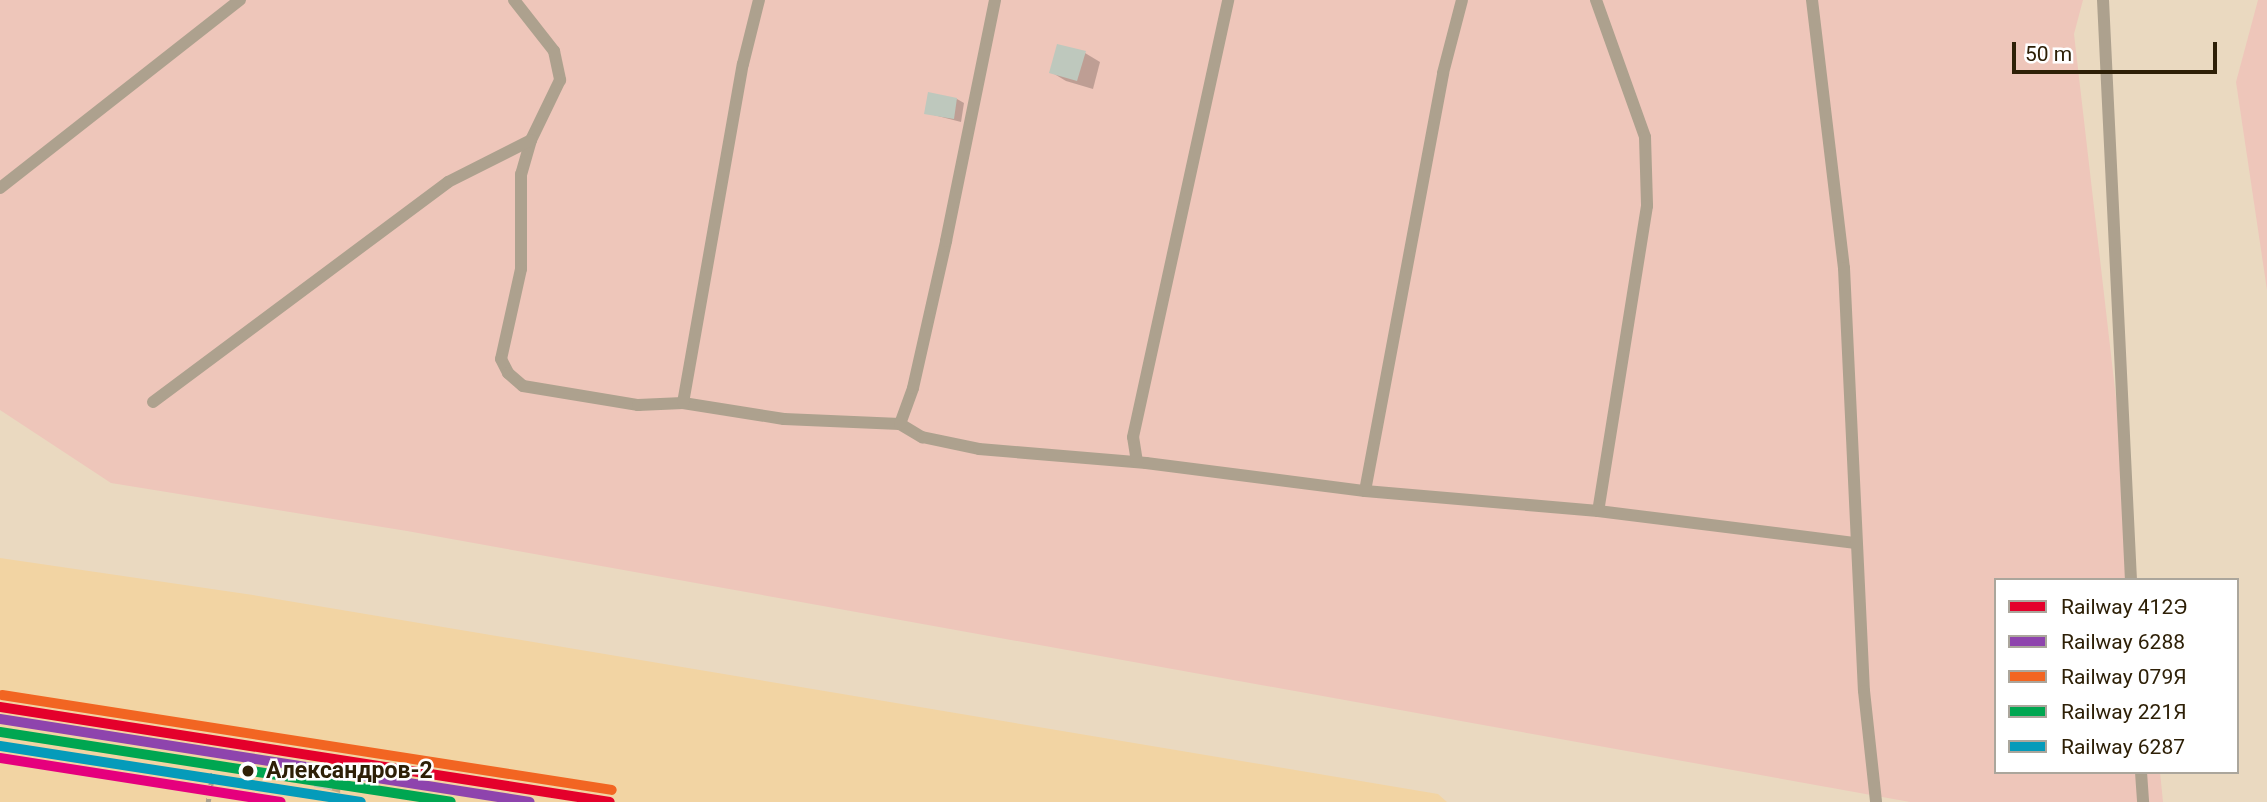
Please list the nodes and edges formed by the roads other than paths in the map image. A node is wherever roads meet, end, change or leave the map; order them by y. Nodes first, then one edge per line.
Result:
1 (240, 0) edge
2 (514, 0) edge
3 (759, 0) edge
4 (995, 0) edge
5 (1228, 0) edge
6 (1462, 0) edge
7 (1596, 0) edge
8 (1812, 0) edge
9 (2103, 0) edge
10 (531, 140) junction
11 (0, 188) edge
12 (153, 402) dead end
13 (683, 403) junction
14 (900, 425) junction
15 (1137, 462) junction
16 (1365, 491) junction
17 (1598, 511) junction
18 (1856, 543) junction
19 (2131, 578) edge
20 (2141, 774) edge
21 (1876, 802) edge
22 (2143, 802) edge

1 - 11 lane
2 - 10 lane
3 - 13 lane
4 - 14 lane
5 - 15 lane
6 - 16 lane
7 - 17 lane
8 - 18 lane
9 - 19 lane
10 - 12 lane
10 - 13 lane
13 - 14 lane
14 - 15 lane
15 - 16 lane
16 - 17 lane
17 - 18 lane
18 - 21 lane
20 - 22 lane

